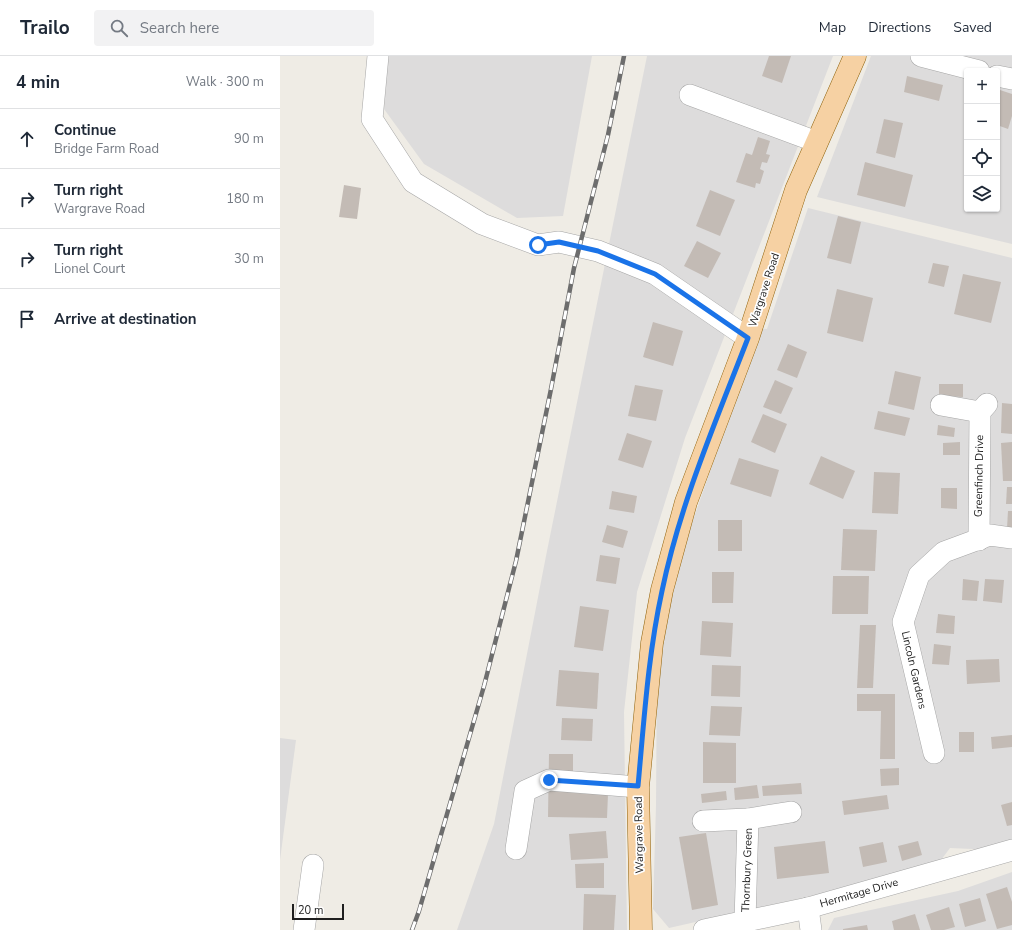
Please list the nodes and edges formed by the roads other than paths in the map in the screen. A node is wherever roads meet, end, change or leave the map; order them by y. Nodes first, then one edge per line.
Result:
1 (378, 56) edge
2 (855, 56) edge
3 (920, 56) edge
4 (967, 68) edge
5 (1000, 77) edge
6 (1012, 79) edge
7 (690, 95) dead end
8 (817, 142) junction
9 (748, 338) junction
10 (941, 405) dead end
11 (1012, 538) edge
12 (978, 540) junction
13 (934, 753) dead end
14 (638, 786) junction
15 (791, 812) dead end
16 (748, 819) junction
17 (703, 821) dead end
18 (516, 849) dead end
19 (1012, 850) edge
20 (313, 865) dead end
21 (808, 908) junction
22 (745, 921) junction
23 (304, 930) edge
24 (641, 930) edge
25 (704, 930) edge
26 (811, 930) edge

1 - 9 street
2 - 8 main road, Wargrave Road
3 - 4 street
5 - 6 street
7 - 8 street
8 - 9 main road, Wargrave Road
9 - 14 main road, Wargrave Road
10 - 12 street, Greenfinch Drive
11 - 12 street, Lincoln Gardens
12 - 13 street, Lincoln Gardens
14 - 18 street
14 - 24 main road, Wargrave Road
15 - 16 street, Thornbury Green
16 - 17 street, Thornbury Green
16 - 22 street, Thornbury Green
19 - 21 street, Hermitage Drive
20 - 23 street
21 - 22 street, Hermitage Drive
21 - 26 street
22 - 25 street, Hermitage Drive

